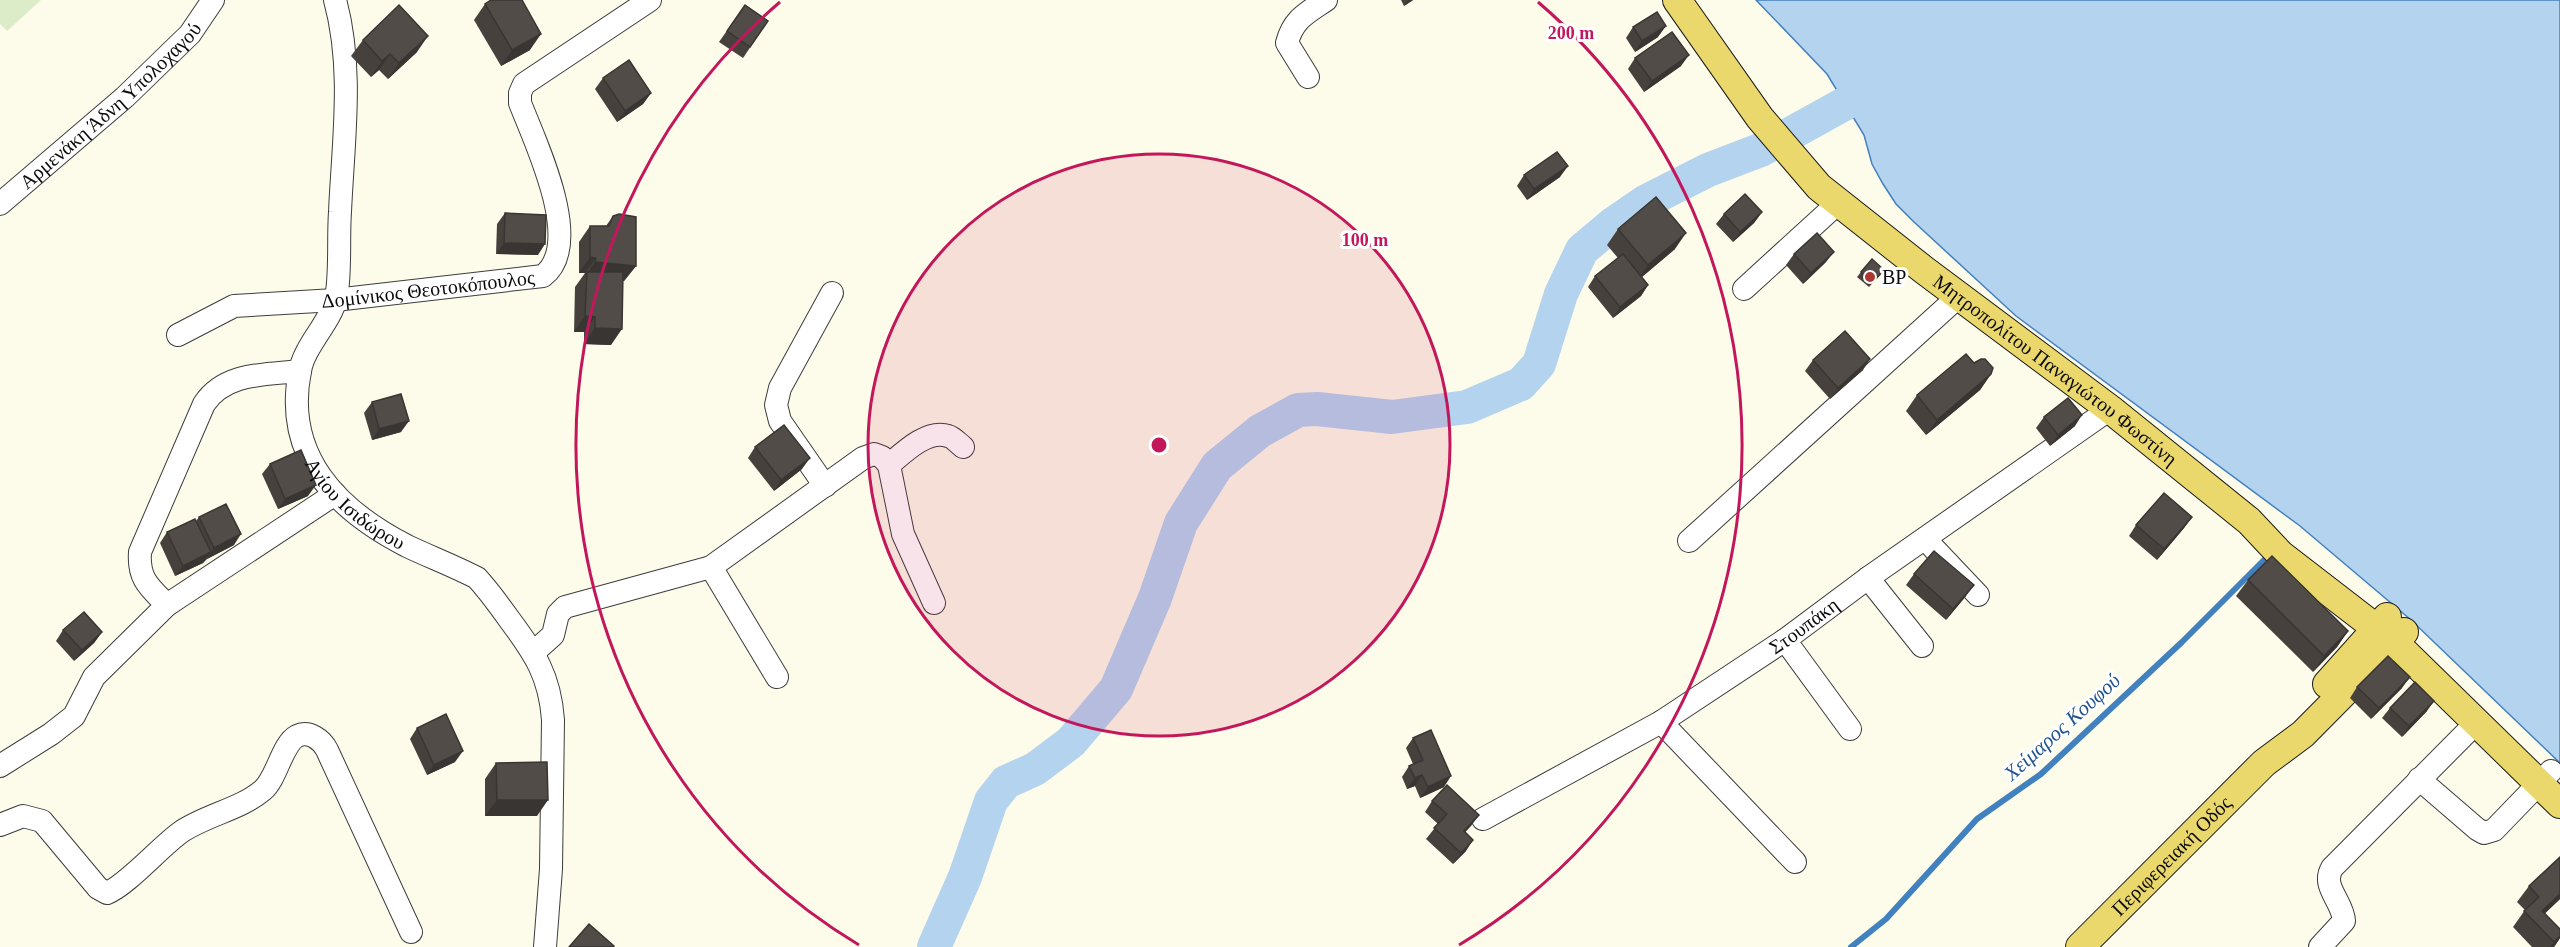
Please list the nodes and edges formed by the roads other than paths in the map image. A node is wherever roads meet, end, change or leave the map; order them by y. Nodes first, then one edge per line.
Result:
1 (213, 0) edge
2 (334, 0) edge
3 (651, 0) edge
4 (1326, 0) edge
5 (1677, 0) edge
6 (1308, 77) dead end
7 (0, 204) edge
8 (1837, 204) junction
9 (1744, 289) dead end
10 (832, 293) dead end
11 (1959, 296) junction
12 (336, 300) junction
13 (178, 335) dead end
14 (300, 371) junction
15 (2110, 409) junction
16 (963, 447) dead end
17 (890, 465) junction
18 (825, 486) junction
19 (335, 494) junction
20 (1925, 539) junction
21 (1689, 541) dead end
22 (711, 567) junction
23 (1868, 578) junction
24 (1978, 595) dead end
25 (934, 603) dead end
26 (167, 605) junction
27 (2391, 630) junction
28 (1785, 640) junction
29 (1922, 646) dead end
30 (534, 652) junction
31 (777, 677) dead end
32 (1661, 722) junction
33 (2476, 722) junction
34 (1850, 729) dead end
35 (0, 766) edge
36 (2550, 778) edge
37 (2419, 779) junction
38 (2560, 804) edge
39 (1483, 819) dead end
40 (0, 825) edge
41 (1795, 862) dead end
42 (411, 932) dead end
43 (545, 947) edge
44 (2080, 947) edge
45 (2320, 947) edge

1 - 7 street, Αρμενάκη Άδνη Υπολοχαγού
2 - 12 street, Αγίου Ισιδώρου
3 - 12 street, Δομίνικος Θεοτοκόπουλος
4 - 6 street
5 - 8 main road, Μητροπολίτου Παναγιώτου Φωστίνη
8 - 9 street
8 - 11 main road, Μητροπολίτου Παναγιώτου Φωστίνη
10 - 18 street
11 - 15 main road, Μητροπολίτου Παναγιώτου Φωστίνη
11 - 21 street
12 - 13 street, Δομίνικος Θεοτοκόπουλος
12 - 14 street, Αγίου Ισιδώρου
14 - 19 street, Αγίου Ισιδώρου
14 - 26 street
15 - 20 street, Στουπάκη
15 - 27 main road, Μητροπολίτου Παναγιώτου Φωστίνη
16 - 17 street
17 - 18 street
17 - 25 street
18 - 22 street
19 - 26 street
19 - 30 street, Αγίου Ισιδώρου
20 - 23 street, Στουπάκη
20 - 24 street
22 - 30 street
22 - 31 street
23 - 28 street, Στουπάκη
23 - 29 street
26 - 35 street
27 - 33 main road, Μητροπολίτου Παναγιώτου Φωστίνη
27 - 36 main road, Μητροπολίτου Παναγιώτου Φωστίνη
27 - 44 main road, Περιφερειακή Οδός
28 - 32 street, Στουπάκη
28 - 34 street
30 - 43 street, Αγίου Ισιδώρου
32 - 39 street, Στουπάκη
32 - 41 street
33 - 36 main road, Μητροπολίτου Παναγιώτου Φωστίνη
33 - 37 street
36 - 37 street
36 - 38 main road, Μητροπολίτου Παναγιώτου Φωστίνη
37 - 45 street
40 - 42 street

